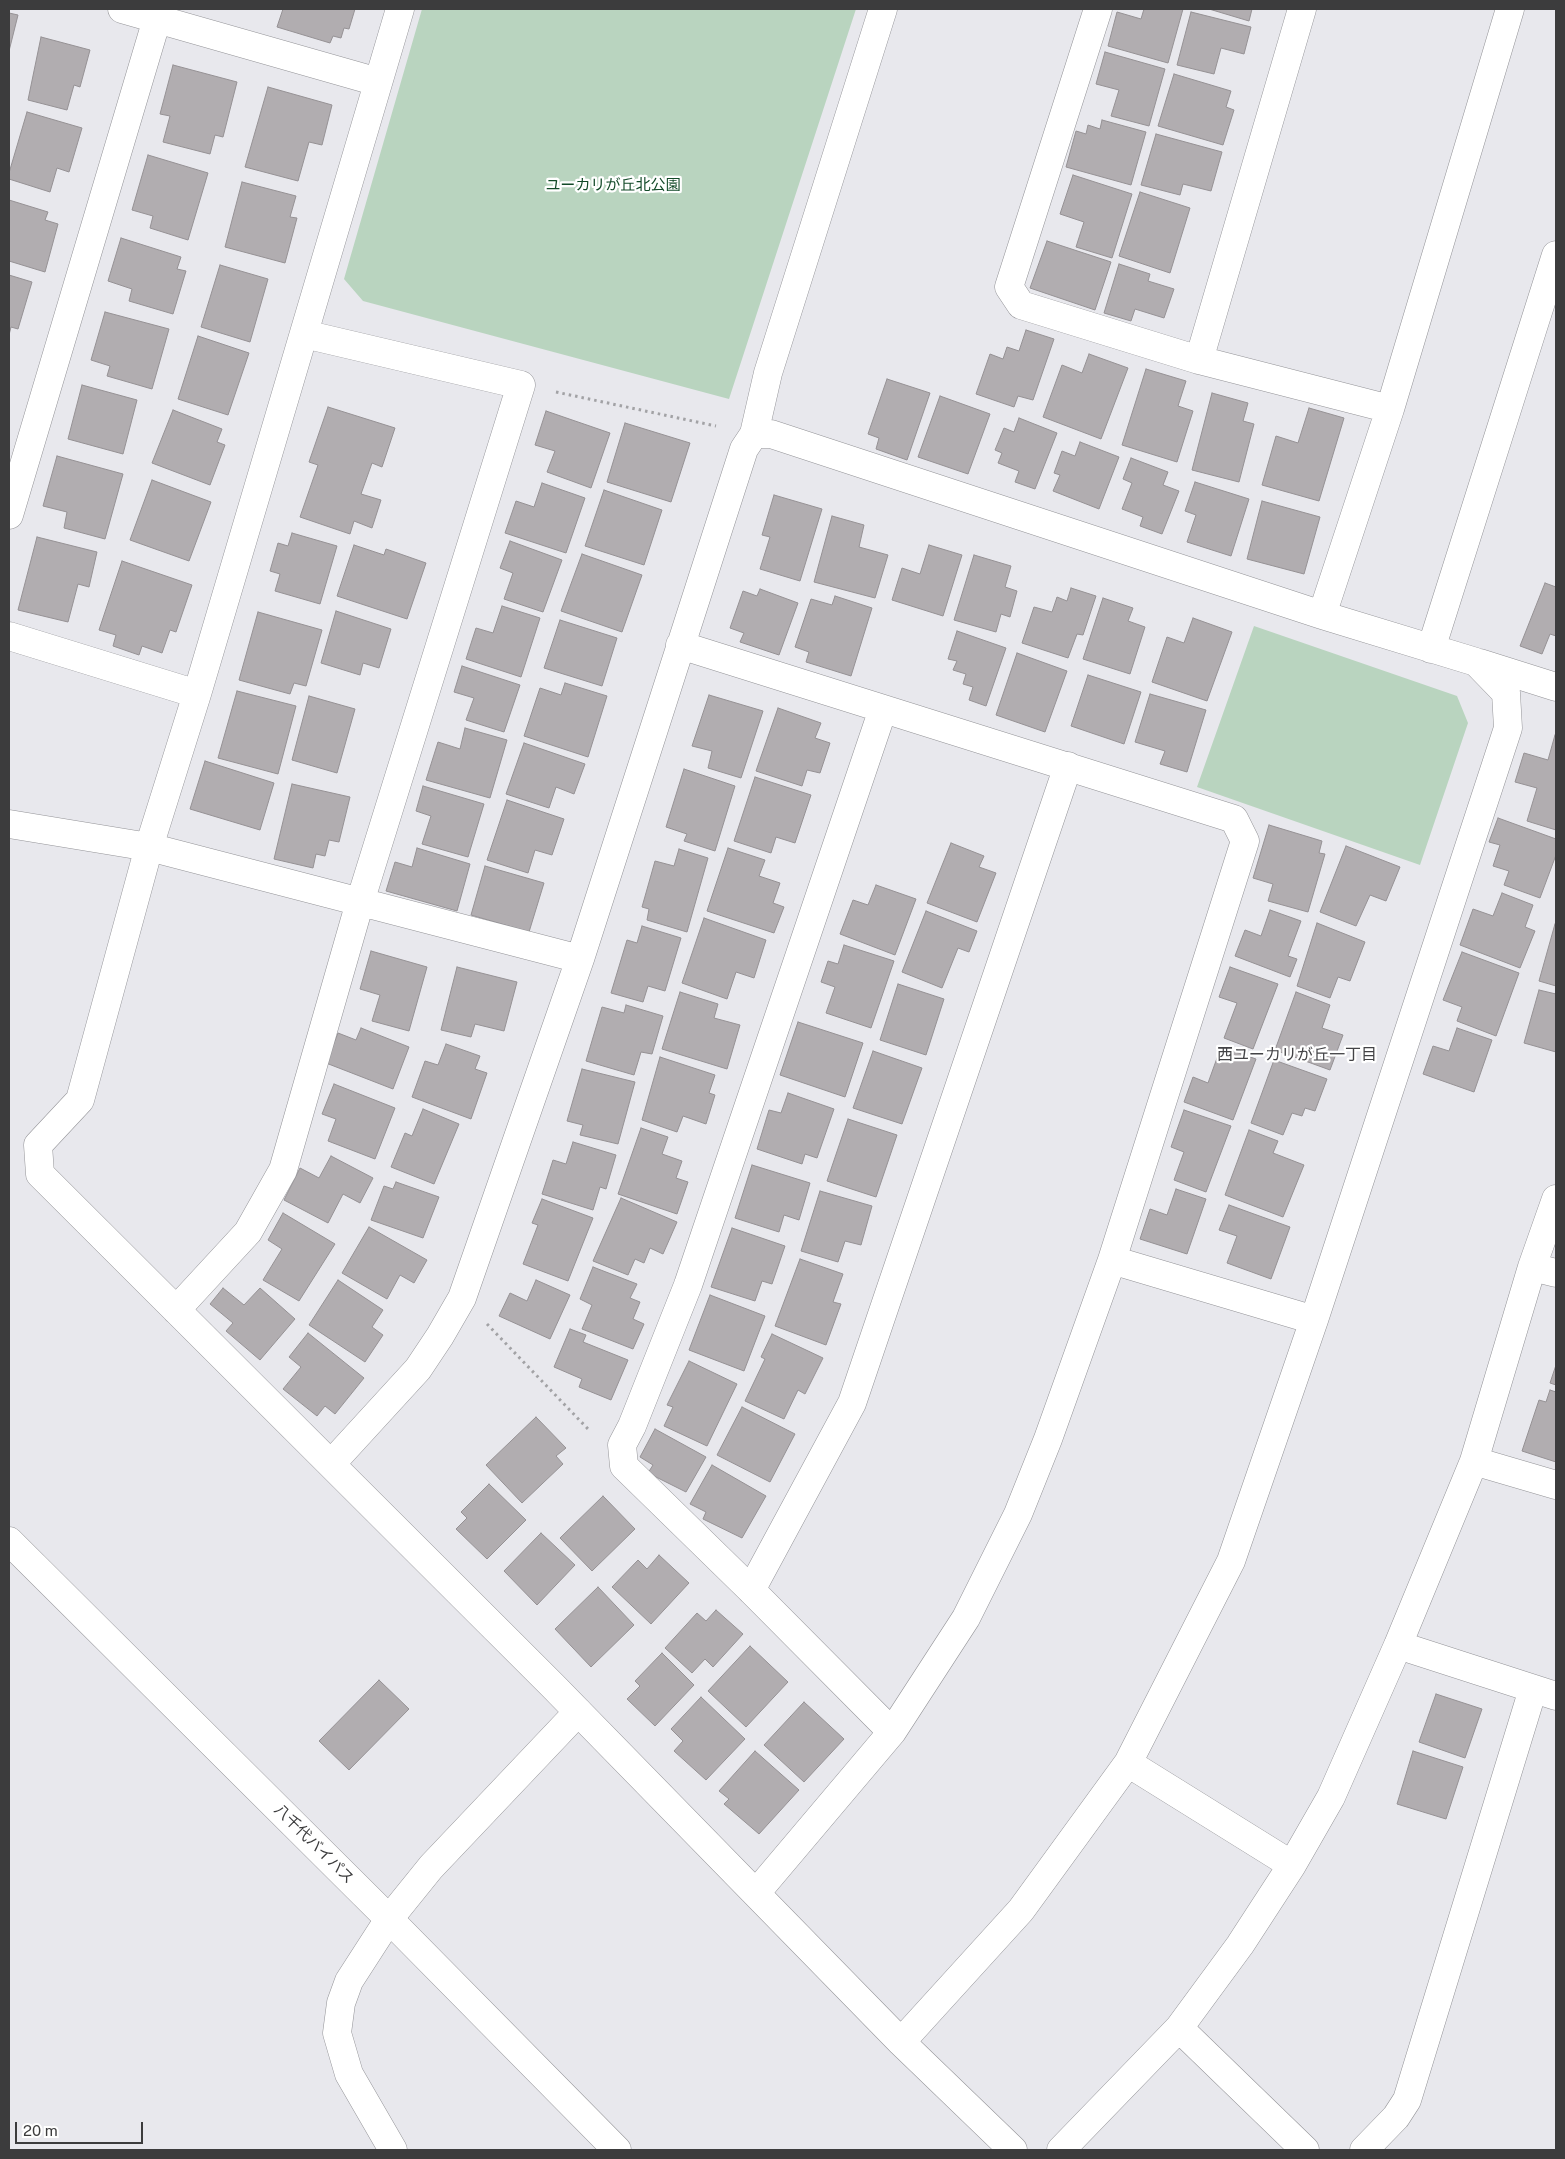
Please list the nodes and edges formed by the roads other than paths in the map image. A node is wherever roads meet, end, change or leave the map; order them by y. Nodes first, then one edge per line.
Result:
1 (122, 9) edge
2 (400, 9) edge
3 (884, 9) edge
4 (1098, 9) edge
5 (1302, 9) edge
6 (1510, 9) edge
7 (158, 14) edge
8 (378, 82) junction
9 (1556, 256) edge
10 (304, 334) junction
11 (1199, 360) junction
12 (1390, 408) junction
13 (754, 434) junction
14 (9, 515) edge
15 (1322, 615) junction
16 (9, 636) edge
17 (680, 645) junction
18 (1431, 649) junction
19 (1476, 662) junction
20 (1556, 687) edge
21 (197, 694) junction
22 (883, 709) junction
23 (1068, 766) junction
24 (9, 824) edge
25 (149, 847) junction
26 (360, 902) junction
27 (580, 959) junction
28 (1556, 1199) edge
29 (1112, 1260) junction
30 (1544, 1270) edge
31 (176, 1310) junction
32 (1314, 1320) junction
33 (1474, 1461) junction
34 (331, 1464) junction
35 (1556, 1485) edge
36 (9, 1542) edge
37 (752, 1590) junction
38 (1398, 1645) junction
39 (1545, 1692) edge
40 (578, 1712) junction
41 (892, 1732) junction
42 (1128, 1763) junction
43 (1292, 1865) junction
44 (756, 1893) junction
45 (389, 1919) junction
46 (1179, 2028) junction
47 (901, 2042) junction
48 (393, 2150) edge
49 (617, 2150) edge
50 (1013, 2150) edge
51 (1061, 2150) edge
52 (1305, 2150) edge
53 (1364, 2150) edge

1 - 7 main road
2 - 8 main road
3 - 13 main road
4 - 11 main road
5 - 11 main road
6 - 12 main road
7 - 8 main road
7 - 14 main road
8 - 10 main road
9 - 18 main road
10 - 21 main road
10 - 26 main road
11 - 12 main road
12 - 15 main road
13 - 15 main road
13 - 17 main road
15 - 18 main road
16 - 21 main road
17 - 22 main road
17 - 27 main road
18 - 19 main road
19 - 20 main road
19 - 32 main road
21 - 25 main road
22 - 23 main road
22 - 37 main road
23 - 29 main road
23 - 37 main road
24 - 25 main road
25 - 26 main road
25 - 31 main road
26 - 27 main road
26 - 31 main road
27 - 34 main road
28 - 30 main road
29 - 32 main road
29 - 41 main road
30 - 33 main road
31 - 34 main road
32 - 42 main road
33 - 35 main road
33 - 38 main road
34 - 40 main road
36 - 45 main road, 八千代バイパス
37 - 41 main road
38 - 39 main road
38 - 43 main road
39 - 53 main road
40 - 44 main road
40 - 45 main road
41 - 44 main road
42 - 43 main road
42 - 47 main road
43 - 46 main road
44 - 47 main road
45 - 48 main road
45 - 49 main road, 八千代バイパス
46 - 51 main road
46 - 52 main road
47 - 50 main road

